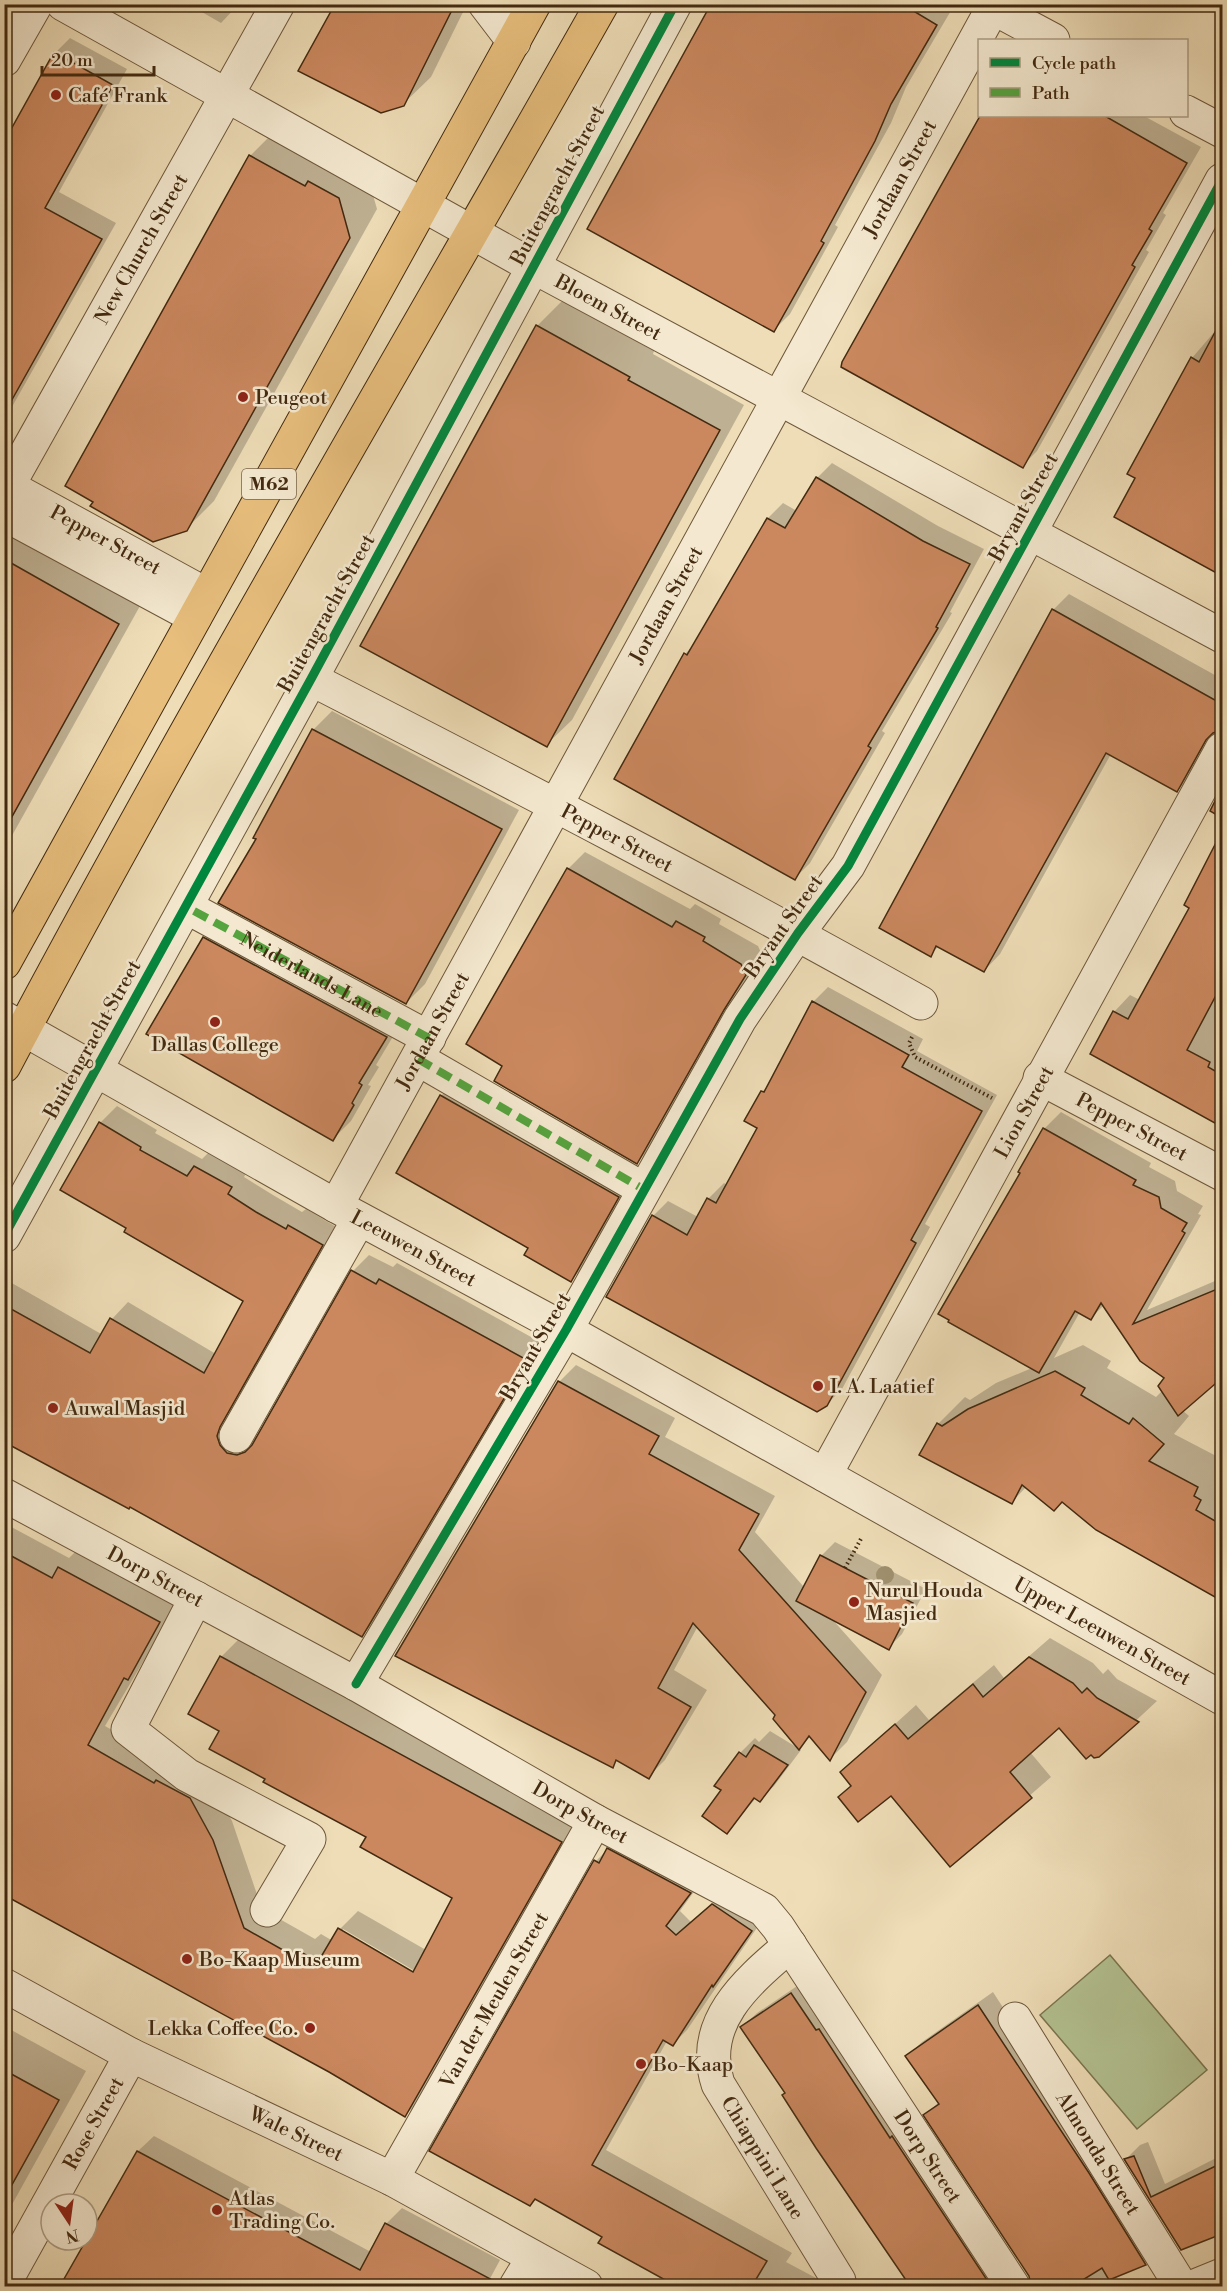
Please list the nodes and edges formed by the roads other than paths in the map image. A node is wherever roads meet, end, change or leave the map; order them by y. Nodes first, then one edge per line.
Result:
1 (36, 4) edge
2 (63, 4) edge
3 (279, 4) edge
4 (485, 4) edge
5 (534, 4) edge
6 (602, 4) edge
7 (675, 4) edge
8 (991, 6) edge
9 (1051, 39) edge
10 (514, 42) junction
11 (4, 60) edge
12 (228, 96) junction
13 (1188, 113) edge
14 (1222, 131) edge
15 (1222, 180) edge
16 (426, 204) junction
17 (474, 233) junction
18 (534, 267) junction
19 (779, 398) junction
20 (6, 494) edge
21 (1030, 533) junction
22 (201, 606) junction
23 (1222, 636) edge
24 (311, 679) junction
25 (1222, 749) edge
26 (555, 804) junction
27 (194, 911) dead end
28 (798, 933) junction
29 (4, 963) edge
30 (921, 1003) dead end
31 (14, 1023) edge
32 (423, 1048) junction
33 (4, 1066) edge
34 (96, 1069) junction
35 (1040, 1078) junction
36 (1222, 1174) edge
37 (643, 1189) junction
38 (348, 1212) junction
39 (4, 1236) edge
40 (566, 1330) junction
41 (236, 1436) dead end
42 (825, 1476) junction
43 (4, 1495) edge
44 (196, 1598) junction
45 (356, 1684) junction
46 (1222, 1698) edge
47 (595, 1821) junction
48 (267, 1910) dead end
49 (790, 1945) junction
50 (4, 1984) edge
51 (1015, 2019) dead end
52 (131, 2055) junction
53 (392, 2179) junction
54 (533, 2258) junction
55 (1222, 2275) edge
56 (839, 2281) dead end
57 (4, 2284) edge
58 (516, 2286) edge
59 (586, 2286) edge
60 (1013, 2286) edge
61 (1181, 2286) edge
62 (1195, 2286) edge

1 - 11 street
2 - 12 street, Bloem Street
3 - 12 street, New Church Street
4 - 10 street
5 - 10 main road, M62
6 - 17 main road, M62
7 - 18 street, Buitengracht Street
8 - 9 street
8 - 19 street, Jordaan Street
10 - 16 main road, M62
12 - 16 street, Bloem Street
12 - 20 street, New Church Street
13 - 14 street
15 - 21 street, Bryant Street
16 - 17 street, Bloem Street
16 - 22 main road, M62
17 - 18 street, Bloem Street
17 - 31 main road, M62
18 - 19 street, Bloem Street
18 - 24 street, Buitengracht Street
19 - 21 street, Bloem Street
19 - 26 street, Jordaan Street
20 - 22 street, Pepper Street
21 - 23 street, Bloem Street
21 - 28 street, Bryant Street
22 - 29 main road, M62
24 - 26 street, Pepper Street
24 - 34 street, Buitengracht Street
25 - 35 street, Lion Street
26 - 28 street, Pepper Street
26 - 32 street, Jordaan Street
27 - 32 street, Neiderlands Lane
28 - 30 street, Pepper Street
28 - 37 street, Bryant Street
31 - 33 main road, M62
31 - 34 street, Leeuwen Street
32 - 37 street, Neiderlands Lane
32 - 38 street, Jordaan Street
34 - 38 street, Leeuwen Street
34 - 39 street, Buitengracht Street
35 - 36 street, Pepper Street
35 - 42 street, Lion Street
37 - 40 street, Bryant Street
38 - 40 street, Leeuwen Street
38 - 41 street, Jordaan Street
40 - 42 street, Leeuwen Street
40 - 45 street, Bryant Street
42 - 46 street, Upper Leeuwen Street
43 - 44 street, Dorp Street
44 - 45 street, Dorp Street
44 - 48 street
45 - 47 street, Dorp Street
47 - 49 street, Dorp Street
47 - 53 street, Van der Meulen Street
49 - 56 street, Chiappini Lane
49 - 60 street, Dorp Street
50 - 52 street, Wale Street
51 - 61 street, Almonda Street
52 - 53 street, Wale Street
52 - 57 street, Rose Street
53 - 54 street, Wale Street
54 - 58 street
54 - 59 street, Wale Street
55 - 62 street

